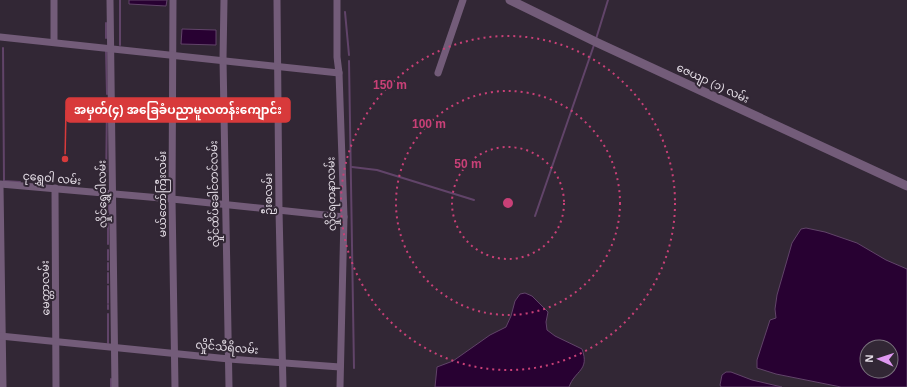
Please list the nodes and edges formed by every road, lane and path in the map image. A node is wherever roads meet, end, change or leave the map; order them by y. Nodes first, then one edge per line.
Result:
1 (54, 0) edge
2 (110, 0) edge
3 (173, 0) edge
4 (224, 0) edge
5 (277, 0) edge
6 (336, 0) edge
7 (463, 0) edge
8 (510, 0) edge
9 (0, 37) edge
10 (54, 42) junction
11 (110, 48) junction
12 (174, 55) junction
13 (223, 59) junction
14 (278, 65) junction
15 (339, 73) junction
16 (438, 73) dead end
17 (0, 185) edge
18 (907, 186) edge
19 (55, 188) junction
20 (109, 194) junction
21 (172, 198) junction
22 (225, 204) junction
23 (279, 210) junction
24 (344, 217) junction
25 (1, 336) edge
26 (57, 342) junction
27 (111, 346) junction
28 (175, 353) junction
29 (228, 359) junction
30 (282, 362) junction
31 (340, 367) junction
32 (3, 387) edge
33 (56, 387) edge
34 (115, 387) edge
35 (175, 387) edge
36 (229, 387) edge
37 (283, 387) edge
38 (340, 387) edge

1 - 10 street
2 - 11 street, လှိုင်ရွှေဝါလမ်း
3 - 12 street, မယ်တော်ကြီးလမ်း
4 - 13 street, လှိုင်ထိပ်ခေါင်တင်လမ်း
5 - 14 street, ဦးစလမ်း
6 - 15 street, လှိုင်ရတနာလမ်း
7 - 16 street
8 - 18 street, ဇေယျာ (၁) လမ်း
9 - 10 street
10 - 11 street
11 - 12 street
11 - 20 street, လှိုင်ရွှေဝါလမ်း
12 - 13 street
12 - 21 street, မယ်တော်ကြီးလမ်း
13 - 14 street
13 - 22 street, လှိုင်ထိပ်ခေါင်တင်လမ်း
14 - 15 street
14 - 23 street, ဦးစလမ်း
15 - 24 street, လှိုင်ရတနာလမ်း
17 - 19 street, ငုရွှေဝါ လမ်း
17 - 25 street
19 - 20 street, ငုရွှေဝါ လမ်း
19 - 26 street, မေတ္တာလမ်း
20 - 21 street, ငုရွှေဝါ လမ်း
20 - 27 street, လှိုင်ရွှေဝါလမ်း
21 - 22 street, ငုရွှေဝါ လမ်း
21 - 28 street, မယ်တော်ကြီးလမ်း
22 - 23 street, ငုရွှေဝါ လမ်း
22 - 29 street, လှိုင်ထိပ်ခေါင်တင်လမ်း
23 - 24 street, ငုရွှေဝါ လမ်း
23 - 30 street, ဦးစလမ်း
24 - 31 street, လှိုင်ရတနာလမ်း
25 - 26 street, လှိုင်သီရိလမ်း
25 - 32 street
26 - 27 street, လှိုင်သီရိလမ်း
26 - 33 street, မေတ္တာလမ်း
27 - 28 street, လှိုင်သီရိလမ်း
27 - 34 street, လှိုင်ရွှေဝါလမ်း
28 - 29 street, လှိုင်သီရိလမ်း
28 - 35 street, မယ်တော်ကြီးလမ်း
29 - 30 street, လှိုင်သီရိလမ်း
29 - 36 street, လှိုင်ထိပ်ခေါင်တင်လမ်း
30 - 31 street, လှိုင်သီရိလမ်း
30 - 37 street, ဦးစလမ်း
31 - 38 street, လှိုင်ရတနာလမ်း

